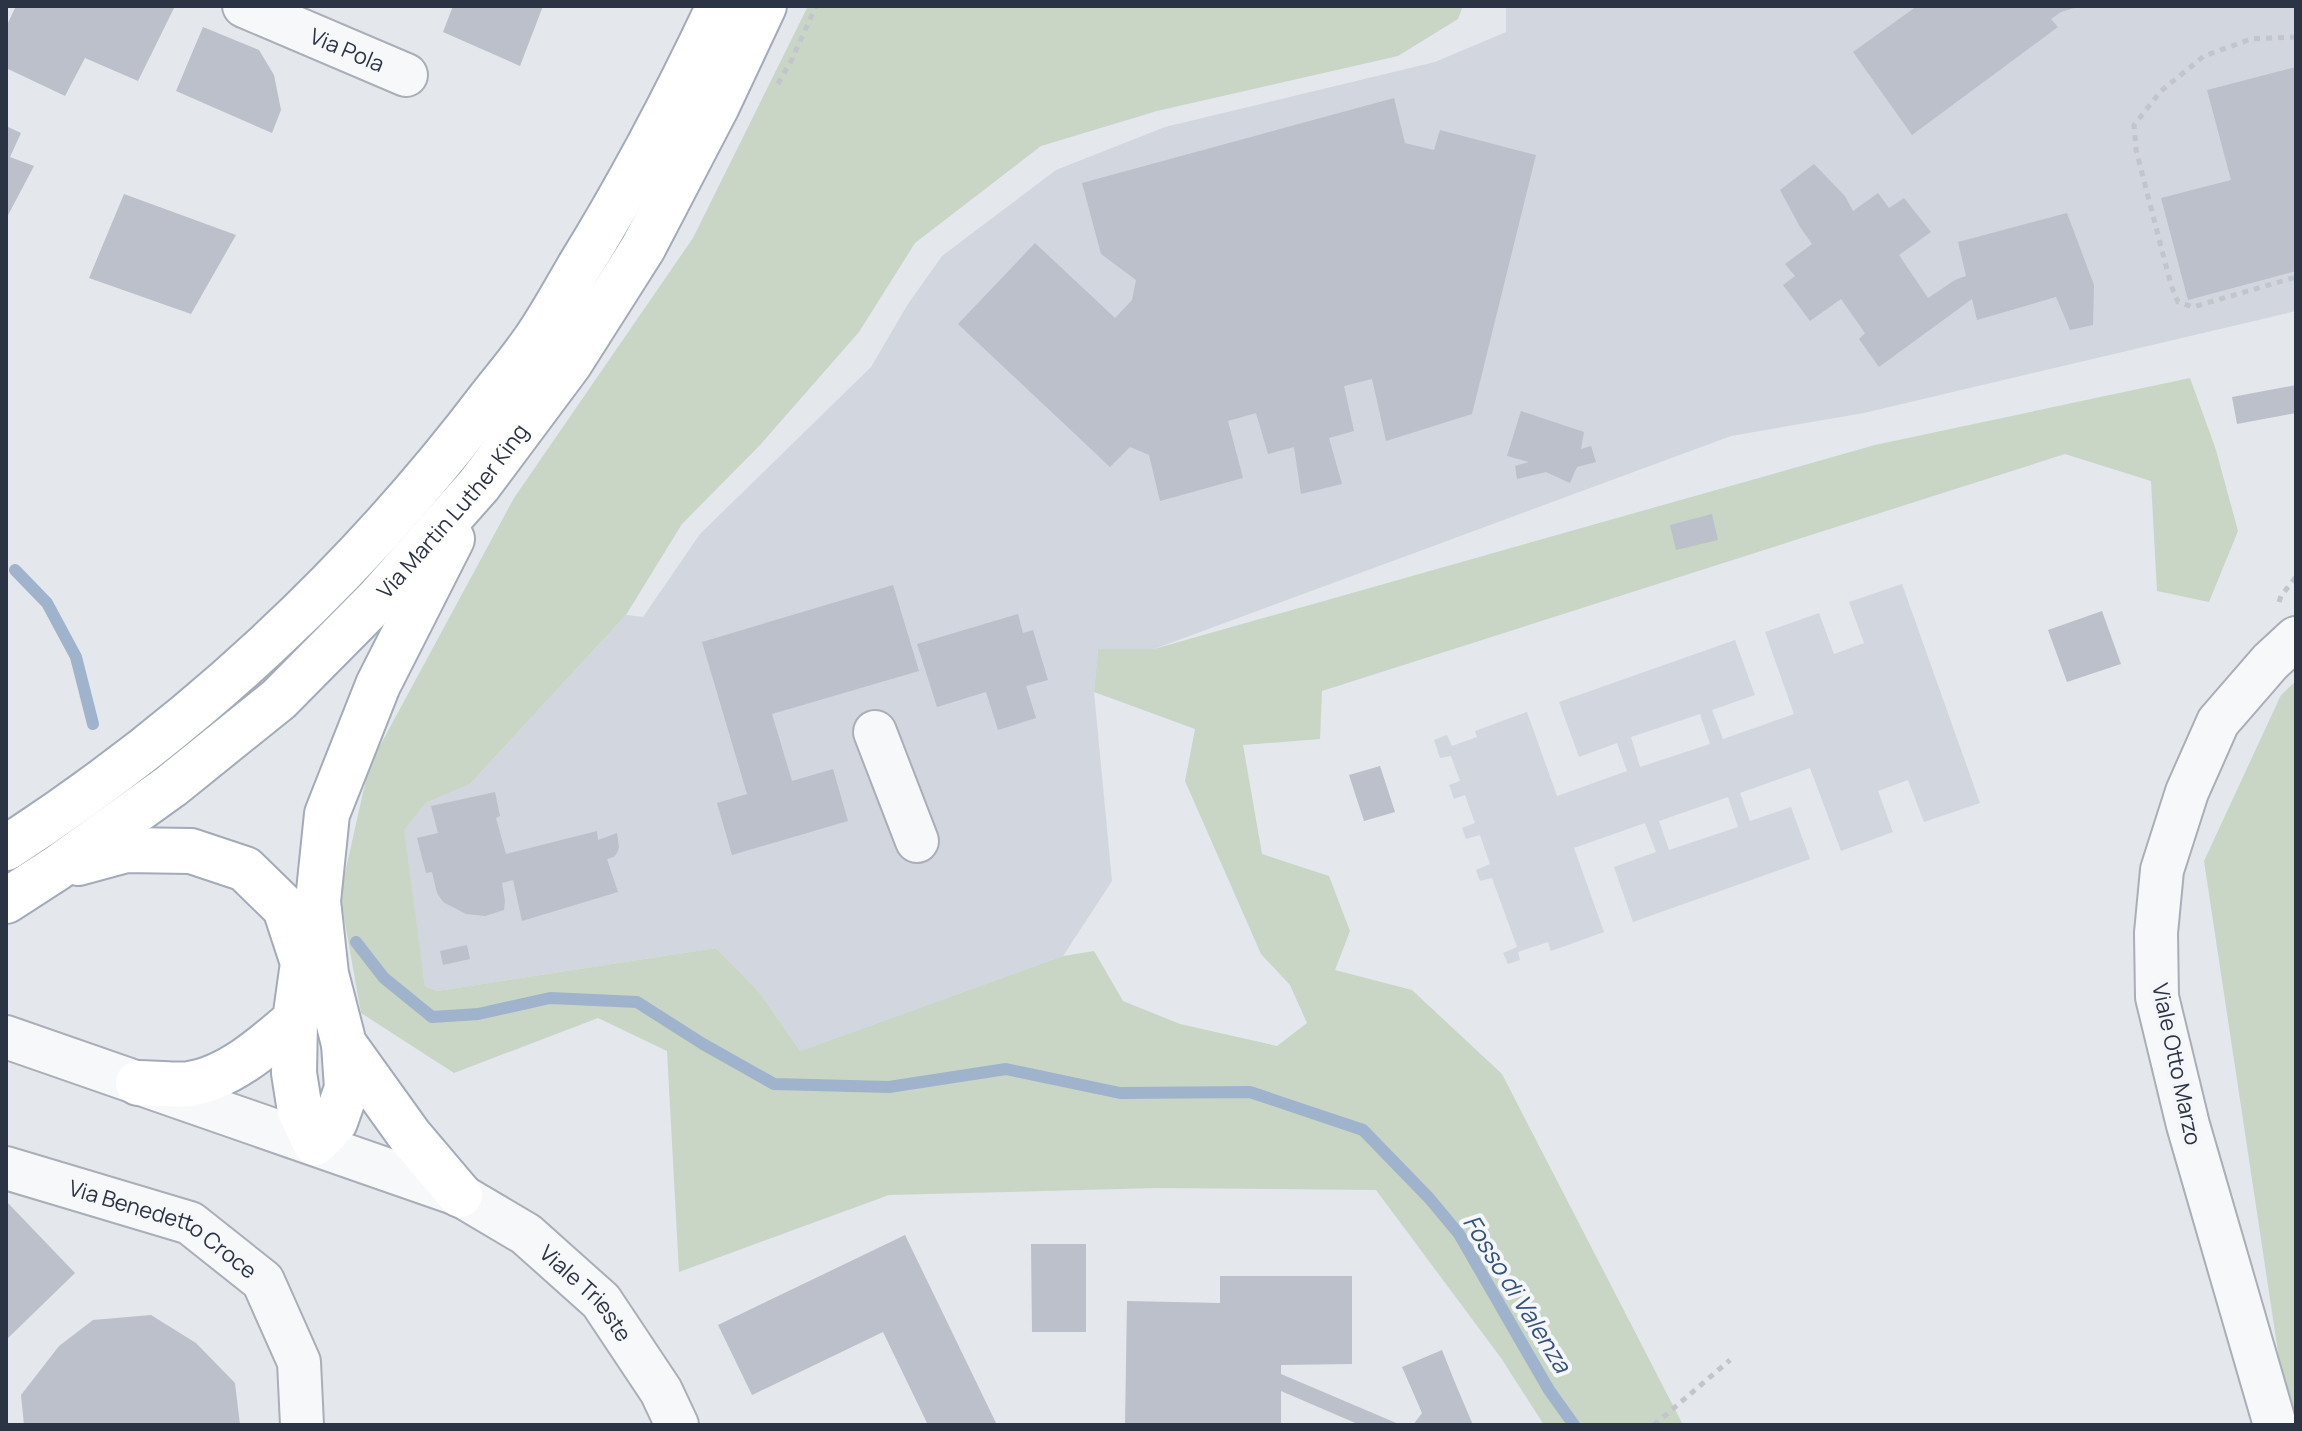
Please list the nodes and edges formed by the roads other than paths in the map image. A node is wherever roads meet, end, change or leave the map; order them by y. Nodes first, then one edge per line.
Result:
1 (244, 6) edge
2 (719, 6) edge
3 (764, 6) edge
4 (406, 75) dead end
5 (479, 485) junction
6 (2296, 638) edge
7 (875, 732) dead end
8 (16, 841) edge
9 (917, 841) dead end
10 (57, 868) junction
11 (6, 901) edge
12 (295, 1020) junction
13 (6, 1037) edge
14 (344, 1044) junction
15 (138, 1083) junction
16 (315, 1143) junction
17 (6, 1168) edge
18 (460, 1195) junction
19 (302, 1425) edge
20 (677, 1425) edge
21 (2275, 1425) edge

1 - 4 street, Via Pola
2 - 8 main road, Via Martin Luther King
3 - 5 main road, Via Martin Luther King
5 - 10 main road, Via Martin Luther King
5 - 14 main road
6 - 21 street, Viale Otto Marzo
7 - 9 street
10 - 11 main road, Via Martin Luther King
10 - 12 main road
12 - 15 main road
12 - 16 main road
13 - 15 street, Viale Trieste
14 - 16 main road
14 - 18 main road
15 - 16 street, Viale Trieste
16 - 18 street, Viale Trieste
17 - 19 street, Via Benedetto Croce
18 - 20 street, Viale Trieste

